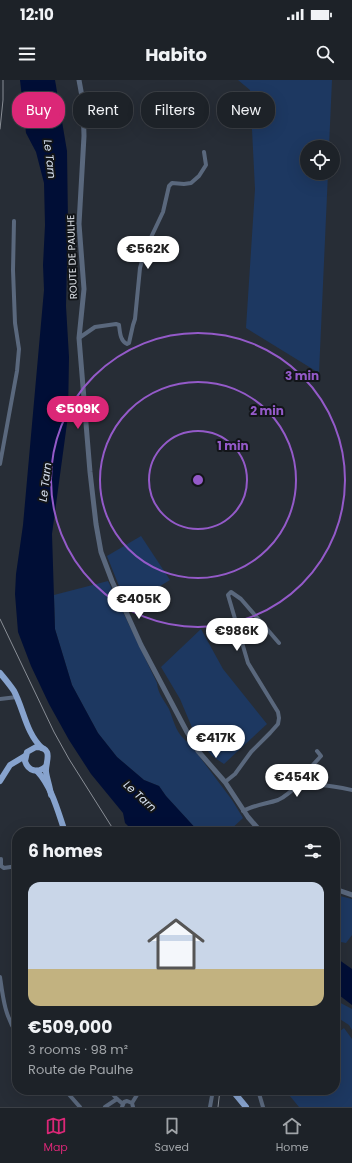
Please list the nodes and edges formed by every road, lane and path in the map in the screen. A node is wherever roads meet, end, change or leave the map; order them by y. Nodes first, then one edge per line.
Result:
1 (79, 80) edge
2 (204, 152) dead end
3 (14, 221) dead end
4 (78, 338) junction
5 (0, 464) edge
6 (279, 642) dead end
7 (0, 673) edge
8 (16, 697) junction
9 (0, 700) edge
10 (28, 729) junction
11 (43, 749) junction
12 (316, 751) dead end
13 (27, 753) junction
14 (27, 765) junction
15 (46, 766) junction
16 (7, 769) junction
17 (37, 771) junction
18 (0, 781) edge
19 (225, 782) junction
20 (294, 789) junction
21 (352, 790) edge
22 (51, 795) junction
23 (243, 811) junction
24 (63, 827) edge
25 (257, 827) edge
26 (1, 859) dead end
27 (12, 867) edge
28 (340, 891) edge
29 (352, 895) edge
30 (0, 977) edge
31 (12, 1026) edge
32 (69, 1095) edge
33 (113, 1095) edge
34 (137, 1095) edge
35 (211, 1095) edge
36 (236, 1095) edge
37 (259, 1095) edge
38 (116, 1099) junction
39 (122, 1105) edge
40 (132, 1105) edge
41 (80, 1107) edge
42 (105, 1107) edge
43 (210, 1107) edge
44 (246, 1107) edge
45 (262, 1107) edge

1 - 4 street, ROUTE DE PAULHE
2 - 4 street
3 - 5 street
4 - 19 street, ROUTE DE PAULHE
6 - 19 street
7 - 8 main road
8 - 9 street
8 - 10 main road
10 - 11 main road
10 - 13 main road
11 - 13 main road
11 - 15 main road
12 - 20 street
13 - 14 main road
13 - 16 main road
14 - 16 main road
14 - 17 main road
15 - 17 main road
15 - 22 main road
16 - 18 main road
17 - 22 main road
19 - 23 street, ROUTE DE PAULHE
20 - 21 street
20 - 23 street
22 - 24 main road
23 - 25 street, ROUTE DE PAULHE
26 - 27 street
28 - 29 street
30 - 31 street
32 - 41 street
33 - 38 street
34 - 40 street
35 - 43 street
36 - 44 main road
37 - 45 street
38 - 39 street
38 - 42 street
39 - 40 street

